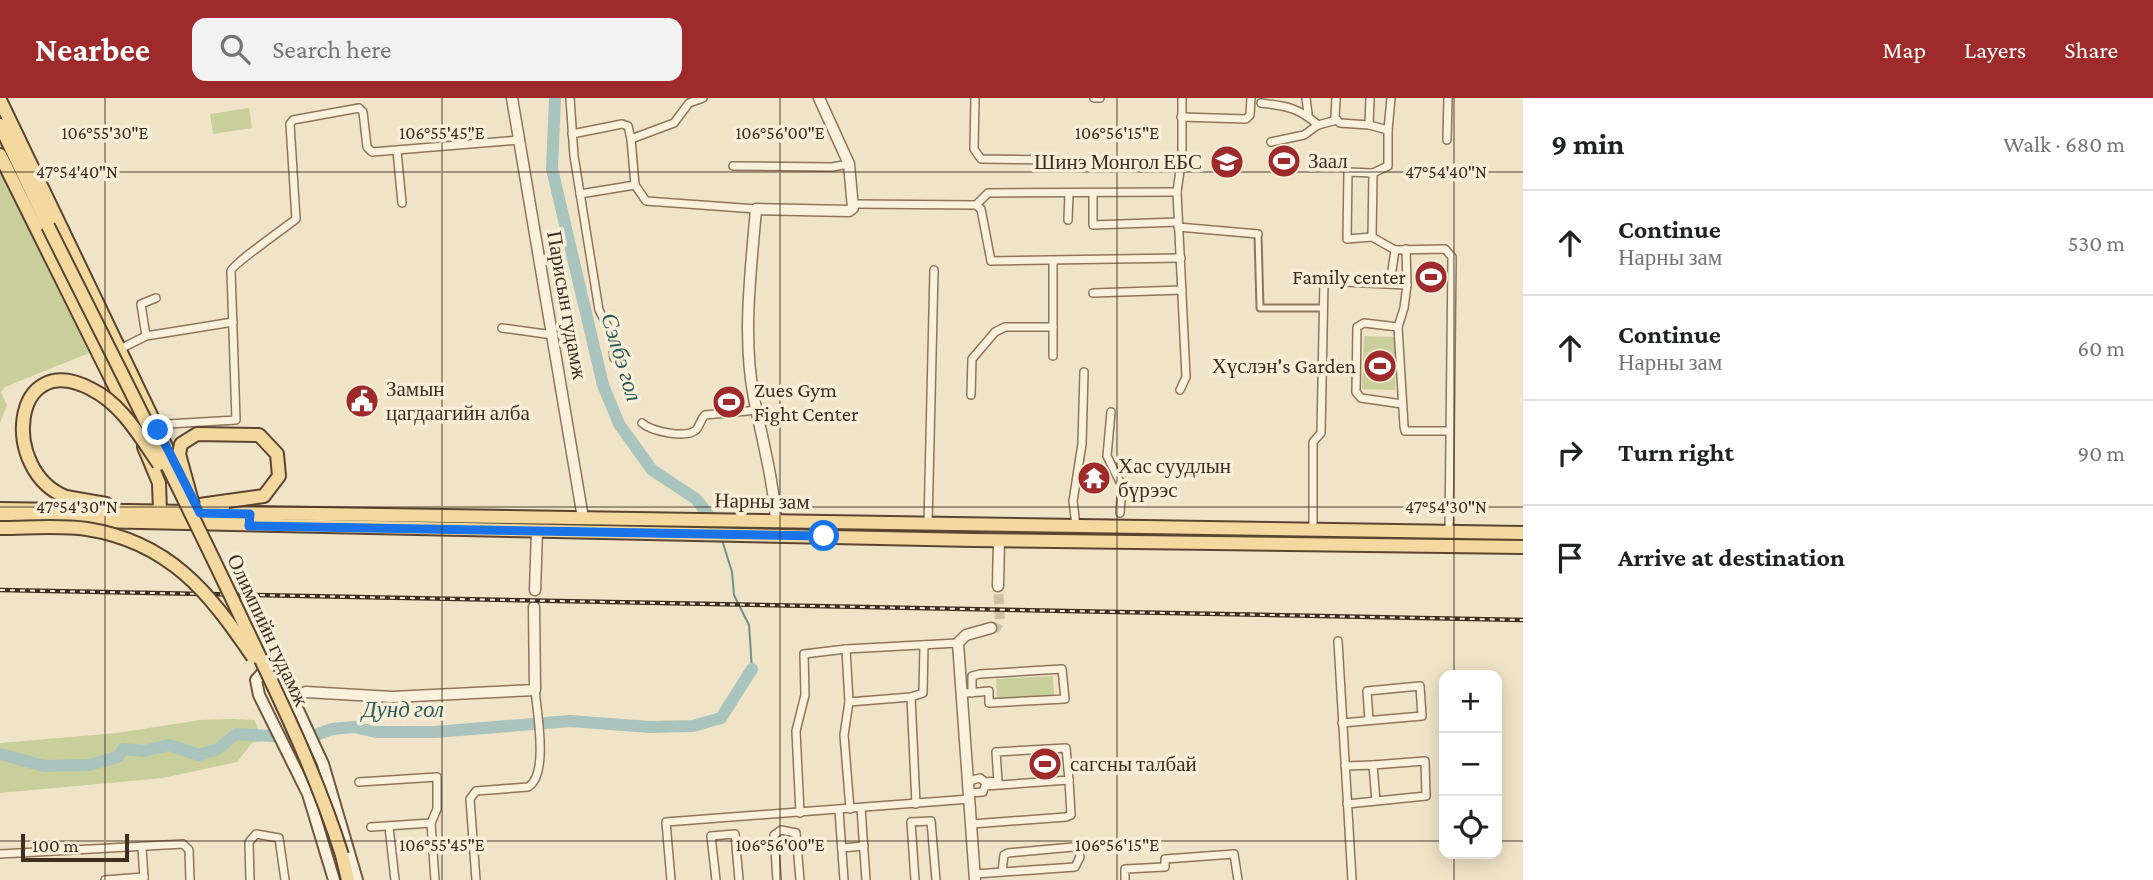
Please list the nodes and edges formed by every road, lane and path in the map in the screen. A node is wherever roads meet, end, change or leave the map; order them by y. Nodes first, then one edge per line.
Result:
1 (512, 98) edge
2 (570, 98) edge
3 (703, 98) edge
4 (819, 98) edge
5 (975, 98) edge
6 (1094, 98) edge
7 (1100, 98) edge
8 (1182, 98) edge
9 (1251, 98) edge
10 (1306, 98) edge
11 (1336, 98) edge
12 (1370, 98) edge
13 (1391, 98) edge
14 (1448, 98) edge
15 (0, 100) edge
16 (1261, 103) dead end
17 (1308, 114) junction
18 (1181, 117) junction
19 (1336, 120) junction
20 (0, 125) edge
21 (1318, 125) junction
22 (1369, 125) junction
23 (1388, 130) junction
24 (572, 134) junction
25 (631, 139) junction
26 (520, 140) junction
27 (1447, 140) dead end
28 (1270, 142) dead end
29 (397, 151) junction
30 (0, 155) edge
31 (1058, 160) dead end
32 (849, 164) junction
33 (733, 166) dead end
34 (1373, 173) junction
35 (635, 185) junction
36 (1177, 192) junction
37 (1069, 193) junction
38 (1093, 193) junction
39 (580, 194) junction
40 (401, 203) dead end
41 (855, 204) junction
42 (976, 205) junction
43 (756, 209) junction
44 (1068, 220) dead end
45 (1178, 225) junction
46 (1258, 234) joint
47 (1372, 237) junction
48 (1406, 249) junction
49 (1395, 250) junction
50 (1181, 258) junction
51 (1053, 261) junction
52 (934, 270) dead end
53 (1391, 284) junction
54 (1407, 285) junction
55 (1182, 290) junction
56 (1093, 293) dead end
57 (156, 298) dead end
58 (1323, 308) junction
59 (233, 322) junction
60 (1053, 327) junction
61 (1398, 327) junction
62 (502, 328) dead end
63 (553, 335) junction
64 (146, 336) junction
65 (120, 349) junction
66 (1053, 356) dead end
67 (614, 358) dead end
68 (1084, 372) dead end
69 (1180, 390) dead end
70 (140, 394) junction
71 (971, 396) dead end
72 (123, 403) junction
73 (1402, 404) junction
74 (758, 410) junction
75 (1111, 412) dead end
76 (151, 415) junction
77 (133, 423) junction
78 (642, 423) dead end
79 (9, 430) dead end
80 (158, 430) junction
81 (1449, 431) junction
82 (14, 456) dead end
83 (181, 494) junction
84 (0, 509) edge
85 (158, 512) junction
86 (1120, 513) dead end
87 (196, 514) junction
88 (583, 518) junction
89 (0, 519) edge
90 (249, 520) junction
91 (776, 520) junction
92 (1313, 523) dead end
93 (930, 524) junction
94 (430, 525) junction
95 (685, 526) junction
96 (1077, 526) junction
97 (0, 528) edge
98 (537, 531) junction
99 (1449, 532) junction
100 (1523, 533) edge
101 (1277, 536) junction
102 (205, 539) junction
103 (932, 539) junction
104 (996, 540) junction
105 (1523, 547) edge
106 (996, 586) tunnel mouth
107 (535, 590) dead end
108 (534, 607) dead end
109 (991, 628) dead end
110 (1338, 641) dead end
111 (958, 643) junction
112 (924, 645) junction
113 (846, 649) junction
114 (281, 673) junction
115 (274, 687) junction
116 (315, 692) junction
117 (966, 693) junction
118 (536, 694) junction
119 (911, 697) junction
120 (293, 700) junction
121 (849, 702) junction
122 (1369, 720) junction
123 (1342, 723) junction
124 (1373, 765) junction
125 (1345, 766) junction
126 (1069, 780) junction
127 (359, 782) dead end
128 (969, 791) junction
129 (1376, 801) junction
130 (919, 804) junction
131 (1347, 804) junction
132 (861, 808) junction
133 (850, 809) junction
134 (839, 810) junction
135 (800, 813) junction
136 (779, 814) junction
137 (723, 818) junction
138 (922, 821) junction
139 (431, 823) junction
140 (972, 824) junction
141 (372, 827) dead end
142 (389, 827) junction
143 (781, 830) junction
144 (724, 835) junction
145 (864, 846) junction
146 (142, 848) junction
147 (842, 848) junction
148 (0, 855) edge
149 (1002, 872) junction
150 (975, 877) edge
151 (144, 879) edge
152 (105, 880) edge
153 (190, 880) edge
154 (250, 880) edge
155 (285, 880) edge
156 (334, 880) edge
157 (348, 880) edge
158 (357, 880) edge
159 (395, 880) edge
160 (435, 880) edge
161 (476, 880) edge
162 (671, 880) edge
163 (716, 880) edge
164 (739, 880) edge
165 (777, 880) edge
166 (800, 880) edge
167 (844, 880) edge
168 (866, 880) edge
169 (915, 880) edge
170 (936, 880) edge
171 (1125, 880) edge
172 (1238, 880) edge
173 (1352, 880) edge

1 - 26 street, Парисын гудамж
2 - 24 street
3 - 25 street
4 - 32 street
5 - 31 street
6 - 7 street
8 - 18 street
9 - 18 street
10 - 17 street
11 - 19 street
12 - 22 street
13 - 23 street
14 - 27 street
15 - 65 main road
16 - 17 street
17 - 21 street
18 - 36 street
19 - 21 street
19 - 22 street
20 - 83 main road, Олимпийн гудамж, bridge
21 - 28 street
22 - 23 street
23 - 34 street
24 - 25 street
24 - 39 street
25 - 35 street
26 - 29 street
26 - 63 street, Парисын гудамж
29 - 40 street
29 - 59 street
30 - 72 main road
32 - 33 street
32 - 41 street
34 - 47 street
34 - 47 street
35 - 39 street
35 - 43 street
36 - 38 street
36 - 45 street
37 - 38 street
37 - 42 street
37 - 44 street
38 - 45 street
39 - 67 street
41 - 42 street
41 - 43 street
42 - 51 street
43 - 74 street
45 - 46 street
45 - 50 street
46 - 58 street
47 - 49 street
48 - 49 street
48 - 54 street
48 - 81 street
49 - 53 street
50 - 51 street
50 - 55 street
51 - 60 street
52 - 93 street
53 - 54 street
53 - 58 street
54 - 61 street
55 - 56 street
55 - 69 street
57 - 64 street
58 - 92 street
59 - 64 street
59 - 80 street
60 - 66 street
60 - 71 street
61 - 73 street
61 - 73 street
62 - 63 street
63 - 88 street, Парисын гудамж
64 - 65 street
65 - 70 main road
68 - 96 street
70 - 72 main road
70 - 76 main road
72 - 77 main road
73 - 81 street
74 - 78 street
74 - 91 street
75 - 86 street
76 - 77 main road
76 - 80 main road
77 - 85 main road
79 - 83 main road, bridge
80 - 87 main road
81 - 99 street
82 - 85 main road, bridge
83 - 102 main road, Олимпийн гудамж, bridge
84 - 85 main road, Нарны зам
85 - 87 main road, Нарны зам
87 - 89 main road, Нарны зам
87 - 90 main road, Нарны зам
87 - 90 main road, Нарны зам
87 - 102 main road, bridge
88 - 94 main road, Нарны зам
88 - 95 main road, Нарны зам
90 - 94 main road, Нарны зам
90 - 94 main road, Нарны зам
91 - 93 main road, Нарны зам
91 - 95 main road, Нарны зам
93 - 96 main road, Нарны зам
93 - 103 main road
94 - 98 main road, Нарны зам
95 - 98 main road, Нарны зам
95 - 103 main road, Нарны зам
96 - 101 main road, Нарны зам
97 - 115 main road, bridge
98 - 107 street
99 - 100 main road, Нарны зам
99 - 101 main road, Нарны зам
101 - 104 main road, Нарны зам
101 - 105 main road, Нарны зам
102 - 115 main road, Олимпийн гудамж, bridge
103 - 104 main road, Нарны зам
104 - 106 street
108 - 118 street
109 - 111 street
110 - 123 street
111 - 112 street
111 - 117 street
112 - 113 street
112 - 119 street
113 - 121 street
113 - 135 street
114 - 116 street
114 - 120 main road
114 - 156 main road
115 - 157 main road, Олимпийн гудамж, bridge
116 - 118 street
116 - 120 street
117 - 117 street
117 - 128 street
118 - 161 street
119 - 121 street
119 - 130 street
120 - 158 main road
121 - 133 street
122 - 122 street
122 - 123 street
123 - 125 street
124 - 125 street
124 - 129 street
124 - 129 street
125 - 131 street
126 - 128 street
126 - 128 street
126 - 140 street
127 - 139 street
128 - 130 street
128 - 140 street
129 - 131 street
130 - 132 street
130 - 138 street
131 - 173 street
132 - 133 street
132 - 145 street
133 - 134 street
134 - 135 street
134 - 147 street
135 - 136 street
136 - 137 street
136 - 143 street
137 - 144 street
137 - 162 street
138 - 169 street
138 - 170 street
139 - 142 street
139 - 160 street
140 - 150 street
141 - 142 street
142 - 159 street
143 - 165 street
143 - 166 street
144 - 163 street
144 - 164 street
145 - 147 street
145 - 168 street
146 - 148 street
146 - 151 street
146 - 153 street
147 - 167 street
149 - 149 street
149 - 150 street
151 - 152 street
154 - 155 street
171 - 172 street

